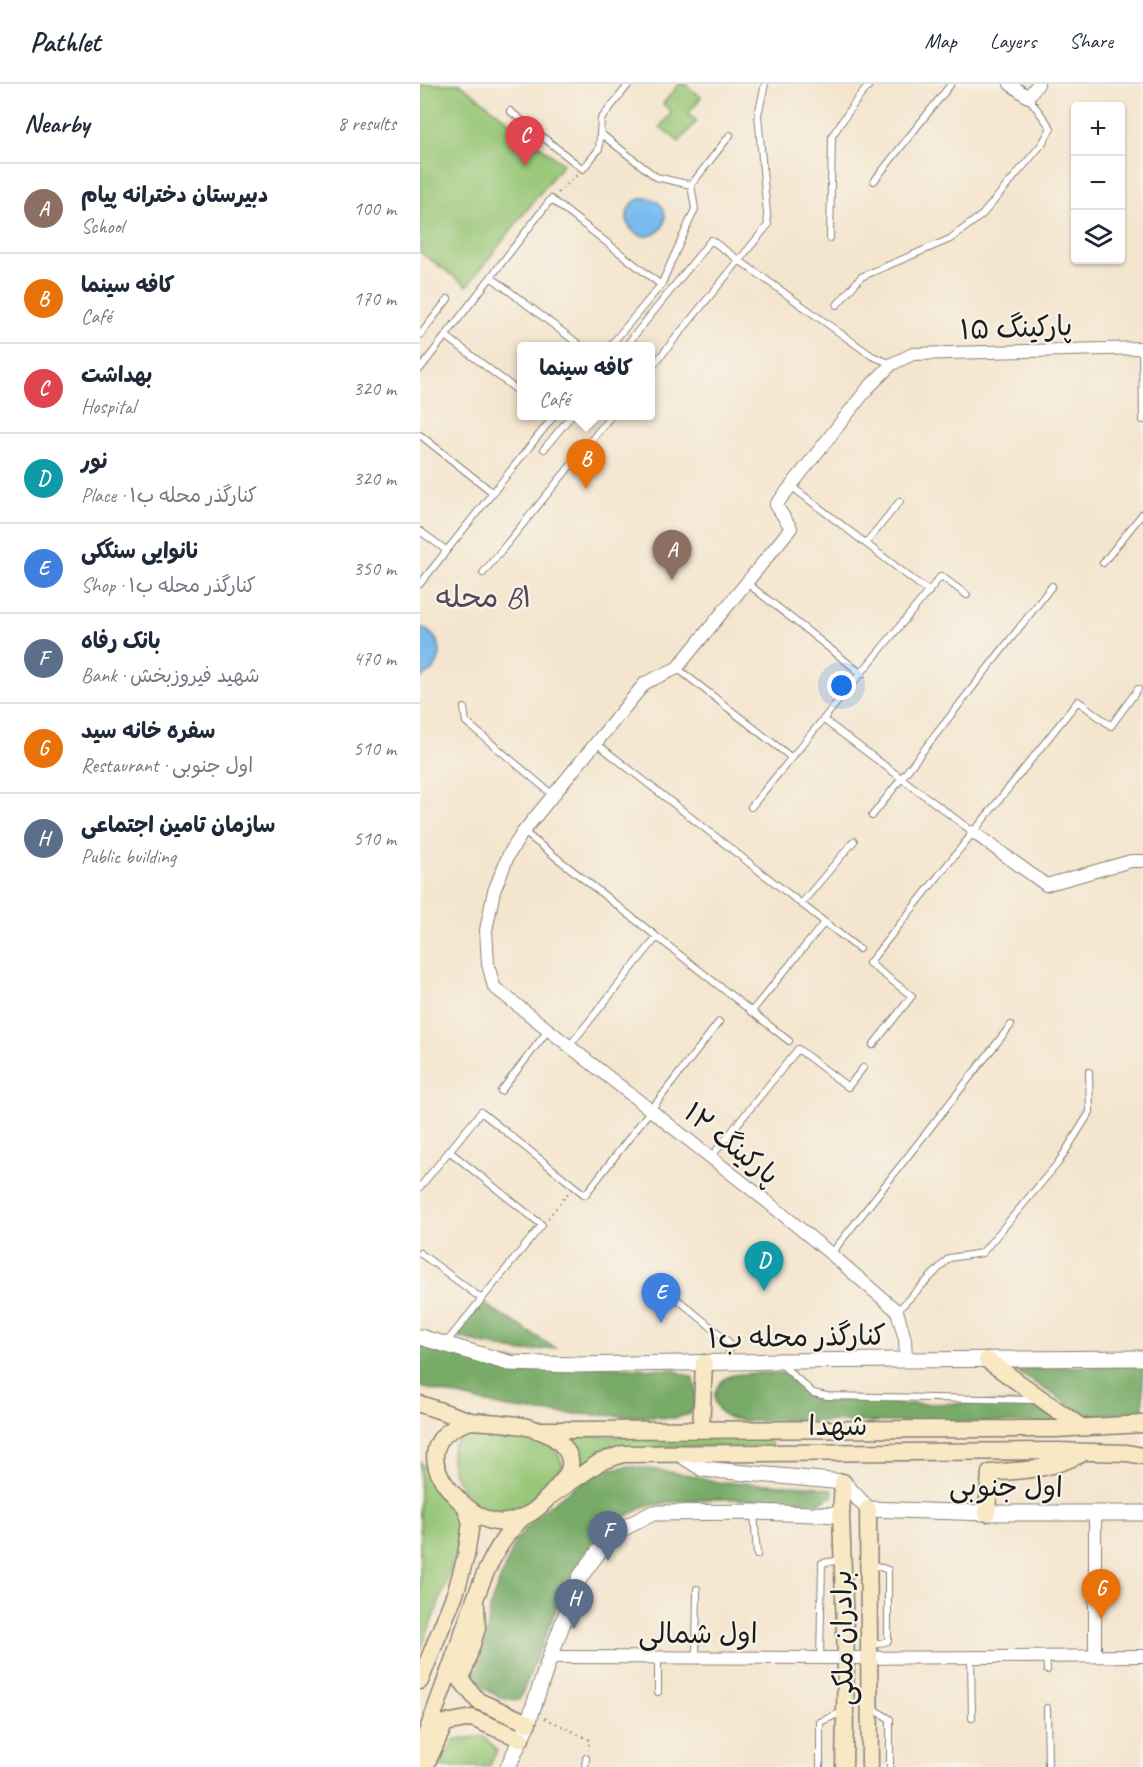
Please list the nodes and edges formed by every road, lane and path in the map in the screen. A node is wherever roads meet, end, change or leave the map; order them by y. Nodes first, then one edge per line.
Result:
1 (629, 84) edge
2 (765, 84) edge
3 (870, 84) edge
4 (951, 84) edge
5 (1010, 84) edge
6 (1038, 84) edge
7 (1028, 98) junction
8 (510, 111) dead end
9 (600, 133) junction
10 (730, 135) dead end
11 (583, 169) junction
12 (874, 181) dead end
13 (691, 185) junction
14 (551, 199) junction
15 (830, 238) dead end
16 (739, 259) junction
17 (491, 277) junction
18 (661, 285) junction
19 (448, 299) dead end
20 (837, 305) dead end
21 (420, 334) edge
22 (446, 336) junction
23 (576, 342) edge
24 (613, 342) edge
25 (629, 342) edge
26 (1142, 348) edge
27 (655, 363) edge
28 (892, 364) junction
29 (420, 369) edge
30 (517, 390) edge
31 (549, 420) edge
32 (568, 420) edge
33 (608, 420) edge
34 (1143, 420) edge
35 (420, 435) edge
36 (544, 449) dead end
37 (790, 486) junction
38 (492, 492) junction
39 (900, 501) dead end
40 (1143, 513) edge
41 (420, 531) edge
42 (866, 543) junction
43 (446, 550) junction
44 (1103, 562) dead end
45 (483, 573) dead end
46 (747, 583) junction
47 (420, 584) edge
48 (1052, 586) dead end
49 (929, 592) junction
50 (967, 595) dead end
51 (677, 668) junction
52 (862, 674) junction
53 (1138, 689) dead end
54 (464, 708) dead end
55 (824, 720) junction
56 (596, 742) junction
57 (792, 758) junction
58 (903, 779) junction
59 (553, 795) junction
60 (751, 807) dead end
61 (872, 816) dead end
62 (523, 832) junction
63 (974, 832) junction
64 (854, 841) dead end
65 (1143, 861) edge
66 (801, 904) junction
67 (824, 923) junction
68 (657, 937) junction
69 (859, 950) dead end
70 (752, 1012) junction
71 (719, 1022) dead end
72 (1011, 1025) dead end
73 (549, 1029) junction
74 (789, 1041) dead end
75 (570, 1045) junction
76 (873, 1045) dead end
77 (863, 1068) dead end
78 (1089, 1072) dead end
79 (501, 1090) dead end
80 (651, 1110) junction
81 (449, 1151) junction
82 (711, 1157) junction
83 (574, 1186) junction
84 (420, 1187) edge
85 (542, 1225) junction
86 (420, 1253) edge
87 (831, 1254) junction
88 (676, 1298) dead end
89 (482, 1299) junction
90 (897, 1311) junction
91 (420, 1337) edge
92 (445, 1345) junction
93 (1143, 1358) edge
94 (906, 1360) junction
95 (987, 1360) junction
96 (778, 1361) junction
97 (730, 1362) junction
98 (704, 1363) junction
99 (1044, 1401) junction
100 (420, 1404) edge
101 (471, 1420) junction
102 (1143, 1424) edge
103 (1081, 1427) junction
104 (535, 1430) junction
105 (701, 1430) junction
106 (420, 1451) edge
107 (1085, 1452) junction
108 (678, 1454) junction
109 (1143, 1456) edge
110 (442, 1481) junction
111 (843, 1482) junction
112 (546, 1499) junction
113 (466, 1508) junction
114 (868, 1509) junction
115 (754, 1512) junction
116 (987, 1513) junction
117 (1095, 1513) junction
118 (1143, 1513) edge
119 (842, 1515) junction
120 (523, 1517) junction
121 (757, 1555) dead end
122 (842, 1560) junction
123 (697, 1590) dead end
124 (476, 1596) junction
125 (869, 1652) junction
126 (1095, 1655) junction
127 (971, 1656) junction
128 (1046, 1656) junction
129 (1143, 1656) edge
130 (550, 1657) junction
131 (658, 1658) junction
132 (696, 1658) junction
133 (820, 1658) junction
134 (846, 1658) junction
135 (1047, 1670) dead end
136 (420, 1681) edge
137 (658, 1692) dead end
138 (870, 1706) junction
139 (1047, 1708) dead end
140 (845, 1710) junction
141 (530, 1717) junction
142 (972, 1718) dead end
143 (521, 1739) junction
144 (420, 1752) edge
145 (586, 1758) joint
146 (425, 1767) edge
147 (508, 1767) edge
148 (585, 1767) edge
149 (820, 1767) edge
150 (844, 1767) edge
151 (870, 1767) edge
152 (890, 1767) edge
153 (1048, 1767) edge

1 - 9 lane
2 - 16 lane
3 - 15 lane
4 - 12 lane
5 - 7 street
6 - 7 street
7 - 20 lane
8 - 11 lane
9 - 11 lane
9 - 13 lane
10 - 13 lane
11 - 14 path
13 - 18 lane
14 - 17 lane
14 - 18 lane
16 - 25 lane
16 - 27 lane
16 - 28 lane
17 - 22 lane
17 - 23 lane
18 - 24 lane
19 - 21 lane
22 - 29 lane
22 - 30 lane
26 - 28 street, پارکینگ ۱۵
26 - 34 lane
28 - 37 street
31 - 38 lane
32 - 36 lane
33 - 45 lane
35 - 38 lane
37 - 42 lane
37 - 46 street
38 - 43 lane
39 - 42 lane
40 - 44 lane
41 - 43 lane
42 - 49 lane
43 - 47 lane
46 - 51 street
46 - 52 lane
48 - 58 lane
49 - 50 lane
49 - 52 lane
51 - 56 street
51 - 57 lane
52 - 55 lane
53 - 63 lane
54 - 59 lane
55 - 57 lane
55 - 58 lane
56 - 59 street
56 - 66 lane
57 - 60 lane
58 - 61 lane
58 - 63 lane
59 - 62 street
62 - 68 lane
62 - 73 street, پارکینگ ۱۲
63 - 65 street
63 - 76 lane
64 - 66 lane
66 - 67 lane
67 - 69 lane
67 - 70 lane
68 - 70 lane
68 - 75 lane
70 - 74 lane
71 - 80 lane
72 - 87 lane
73 - 75 street, پارکینگ ۱۲
73 - 79 lane
75 - 80 street, پارکینگ ۱۲
77 - 82 lane
78 - 90 lane
80 - 82 street, پارکینگ ۱۲
80 - 83 lane
81 - 83 lane
81 - 84 lane
81 - 85 lane
82 - 87 street, پارکینگ ۱۲
83 - 85 path
85 - 89 lane
86 - 89 lane
87 - 90 street, پارکینگ ۱۲
88 - 97 lane
89 - 92 lane
90 - 94 street
91 - 92 street, کنارگذر محله ب۱
92 - 98 street, کنارگذر محله ب۱
93 - 95 street, کنارگذر محله ب۱
94 - 95 street, کنارگذر محله ب۱
94 - 96 street, کنارگذر محله ب۱
95 - 99 main road
96 - 97 street, کنارگذر محله ب۱
96 - 99 lane
97 - 98 street, کنارگذر محله ب۱
98 - 105 main road
99 - 103 main road
100 - 101 main road
101 - 104 main road
101 - 110 main road
102 - 103 main road, شهدا
103 - 105 main road, شهدا
104 - 105 main road, شهدا
104 - 112 main road
106 - 110 main road
107 - 108 main road, شهدا
107 - 109 main road, شهدا
107 - 116 main road
108 - 111 street
108 - 112 main road, شهدا
110 - 113 main road
111 - 114 street
111 - 119 main road, برادران ملکی
112 - 120 main road
113 - 120 main road
113 - 136 main road
114 - 116 street, اول جنوبی
114 - 125 main road, برادران ملکی
115 - 119 street
115 - 121 lane
115 - 130 street
116 - 117 street, اول جنوبی
117 - 118 street, اول جنوبی
117 - 126 street
119 - 122 main road, برادران ملکی
120 - 124 main road
122 - 133 lane
122 - 134 main road, برادران ملکی
123 - 132 lane
124 - 141 main road
124 - 144 main road
125 - 127 street
125 - 134 street, اول شمالی
125 - 138 main road, برادران ملکی
126 - 128 street
126 - 129 street
127 - 128 street
127 - 142 lane
128 - 135 lane
130 - 131 street, اول شمالی
130 - 141 street
131 - 132 street, اول شمالی
131 - 137 lane
132 - 133 street, اول شمالی
133 - 134 street, اول شمالی
134 - 140 main road, برادران ملکی
138 - 151 main road, برادران ملکی
138 - 152 lane
139 - 153 lane
140 - 149 lane
140 - 150 main road, برادران ملکی
141 - 143 street
141 - 145 path
143 - 146 main road
143 - 147 street
145 - 148 lane

